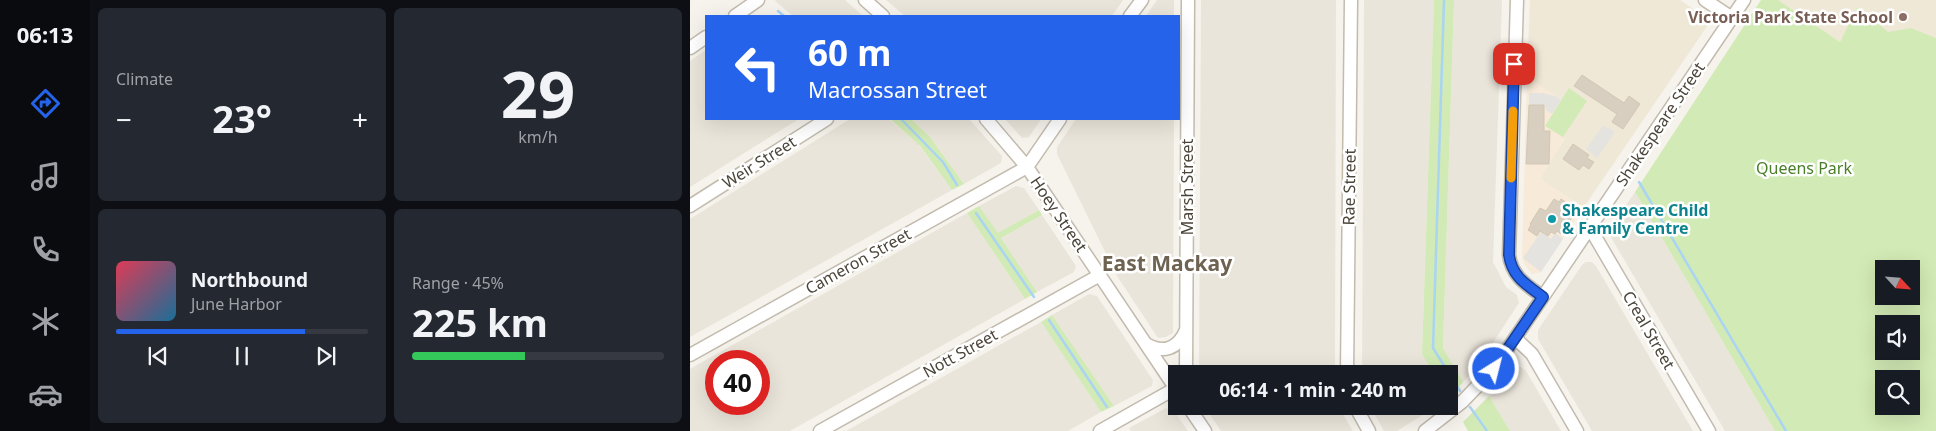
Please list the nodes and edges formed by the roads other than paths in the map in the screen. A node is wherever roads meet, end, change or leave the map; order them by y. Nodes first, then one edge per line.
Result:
1 (758, 0) edge
2 (865, 0) edge
3 (1142, 0) edge
4 (1188, 0) edge
5 (1351, 0) edge
6 (1516, 0) edge
7 (1705, 0) edge
8 (1744, 0) edge
9 (736, 15) edge
10 (882, 15) edge
11 (1131, 15) edge
12 (1732, 18) junction
13 (705, 38) edge
14 (690, 48) edge
15 (825, 120) edge
16 (987, 120) edge
17 (1059, 120) edge
18 (1027, 166) junction
19 (690, 206) edge
20 (1590, 228) junction
21 (1100, 275) junction
22 (1543, 297) junction
23 (1187, 326) junction
24 (1515, 338) junction
25 (1146, 344) junction
26 (690, 355) edge
27 (1186, 365) edge
28 (1348, 365) edge
29 (1168, 377) edge
30 (1168, 393) edge
31 (1194, 415) edge
32 (1360, 415) edge
33 (820, 431) edge
34 (1100, 431) edge
35 (1205, 431) edge
36 (1369, 431) edge
37 (1425, 431) edge
38 (1577, 431) edge
39 (1709, 431) edge

1 - 9 street
2 - 10 street
3 - 11 street
4 - 23 street, Marsh Street
5 - 28 street, Rae Street
6 - 22 street
7 - 12 street
8 - 12 street, Shakespeare Street
12 - 20 street, Shakespeare Street
13 - 14 street
15 - 19 street, Weir Street
16 - 18 street, Hoey Street
17 - 18 street
18 - 21 street, Hoey Street
18 - 26 street, Cameron Street
20 - 22 street, Shakespeare Street
20 - 39 street, Creal Street
21 - 25 street, Hoey Street
21 - 33 street, Nott Street
22 - 24 street, Shakespeare Street
23 - 25 street
23 - 27 street, Marsh Street
24 - 37 street, Shakespeare Street
24 - 38 street
25 - 29 street, Hoey Street
30 - 34 street
31 - 35 street
32 - 36 street

